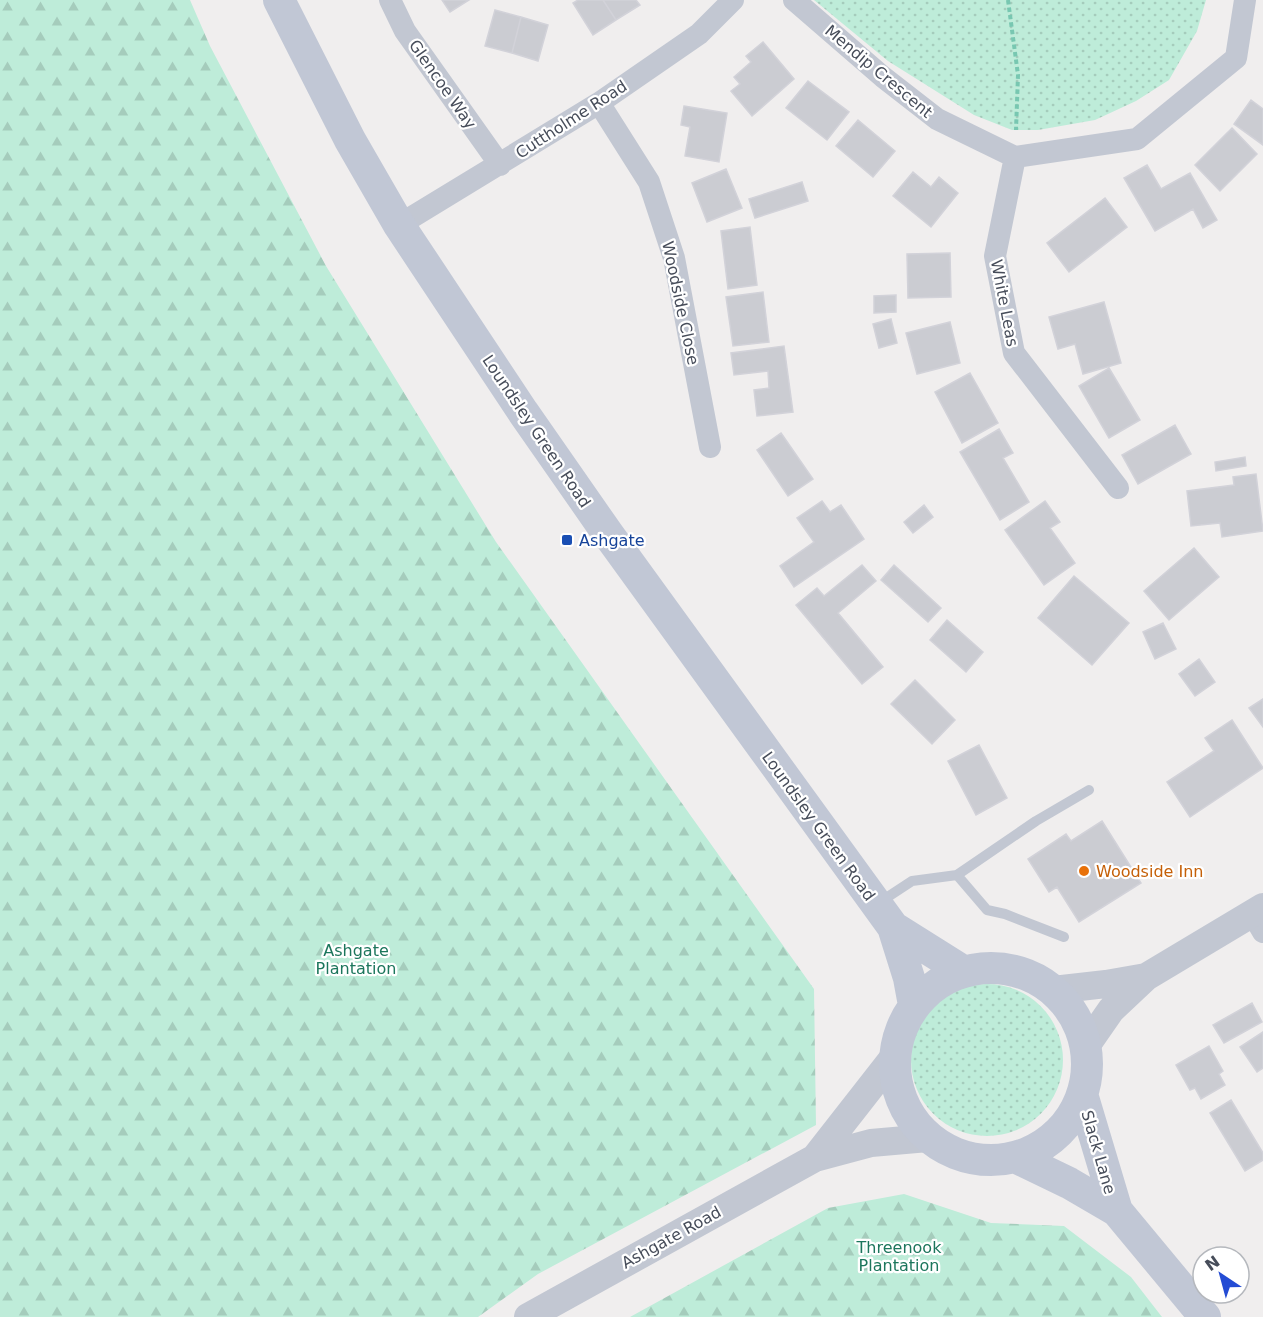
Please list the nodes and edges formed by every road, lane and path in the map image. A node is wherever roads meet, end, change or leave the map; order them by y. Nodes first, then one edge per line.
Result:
1 (279, 0) edge
2 (390, 0) edge
3 (733, 0) edge
4 (794, 0) edge
5 (1008, 0) edge
6 (1245, 0) edge
7 (599, 103) junction
8 (1015, 157) junction
9 (500, 165) junction
10 (399, 225) junction
11 (710, 447) dead end
12 (1118, 488) dead end
13 (1089, 789) dead end
14 (957, 875) junction
15 (884, 916) junction
16 (1259, 917) edge
17 (1064, 937) dead end
18 (963, 971) junction
19 (1146, 977) junction
20 (1053, 990) junction
21 (914, 1005) junction
22 (1086, 1046) junction
23 (894, 1057) junction
24 (1083, 1094) junction
25 (928, 1138) junction
26 (1015, 1157) junction
27 (815, 1158) junction
28 (1117, 1211) junction
29 (528, 1317) edge
30 (1205, 1317) edge

1 - 10 main road, Loundsley Green Road
2 - 9 street, Glencoe Way
3 - 7 street, Cuttholme Road
4 - 8 street, Mendip Crescent
5 - 8 path
6 - 8 street
7 - 9 street, Cuttholme Road
7 - 11 street, Woodside Close
8 - 12 street, White Leas
9 - 10 street, Cuttholme Road
10 - 15 main road, Loundsley Green Road
13 - 14 lane
14 - 15 lane
14 - 17 lane
15 - 18 main road, Loundsley Green Road
15 - 21 main road, Loundsley Green Road
16 - 19 street
18 - 20 main road
18 - 21 main road
19 - 20 street
19 - 22 street
20 - 22 main road
21 - 23 main road
22 - 24 main road
23 - 25 main road
23 - 27 street, Ashgate Road
24 - 26 main road
24 - 28 main road, Slack Lane
25 - 26 main road
25 - 27 street, Ashgate Road
26 - 28 main road, Slack Lane
27 - 29 street, Ashgate Road
28 - 30 main road, Slack Lane

